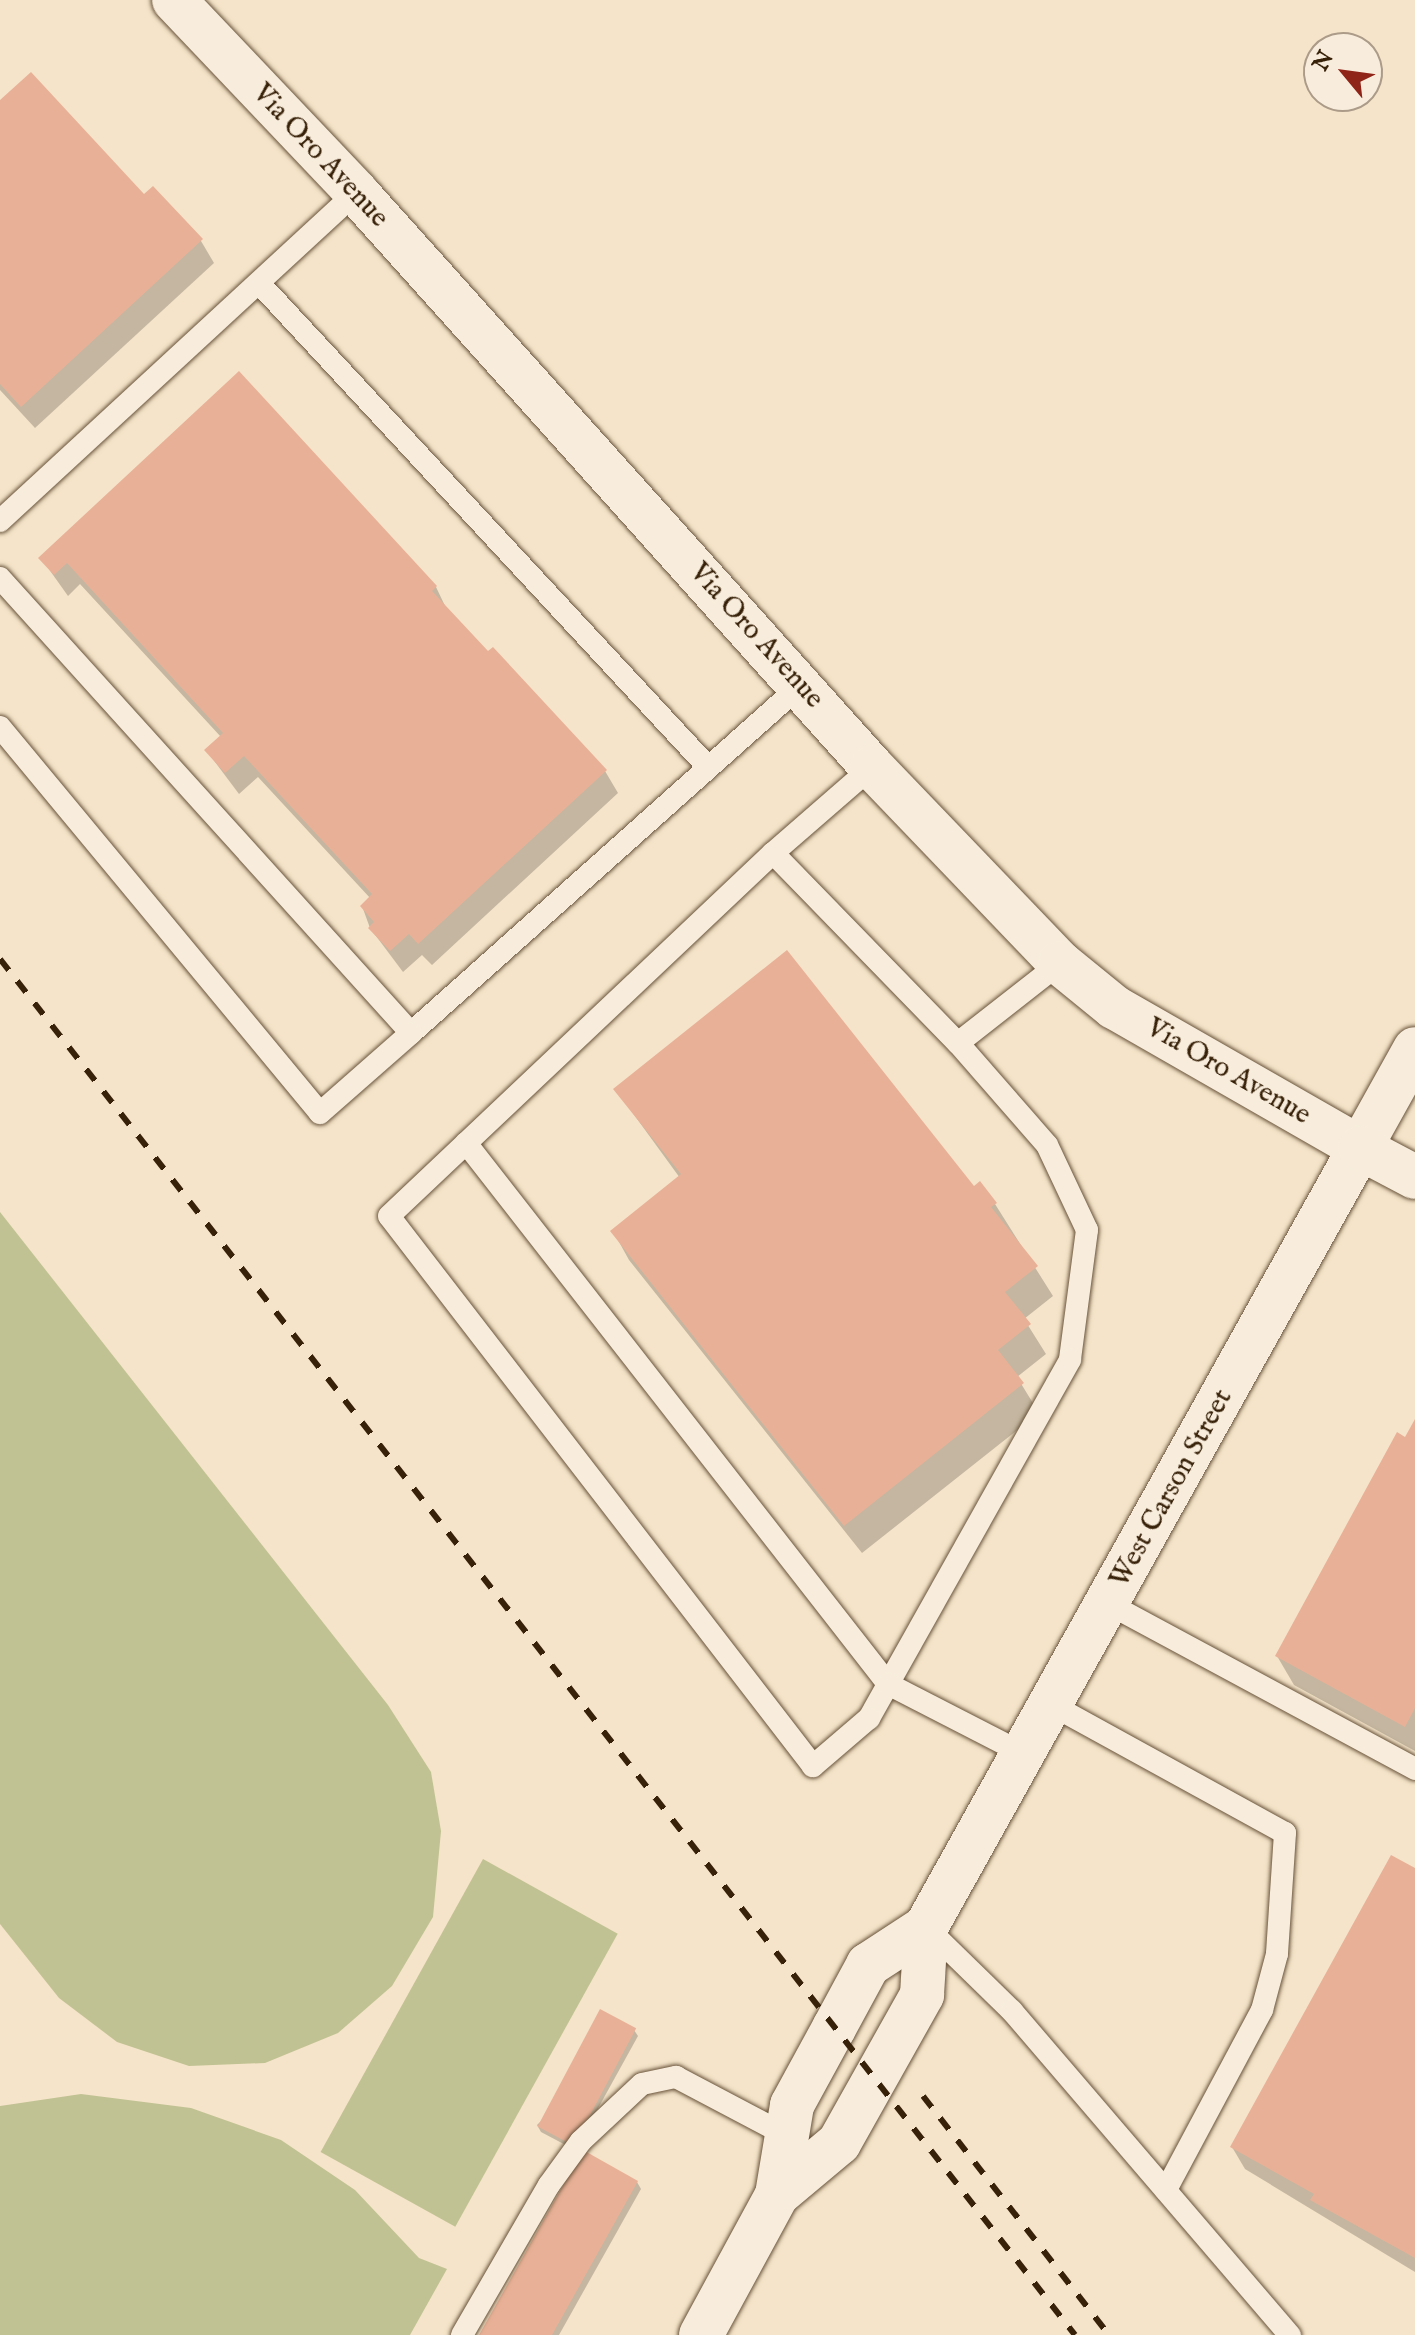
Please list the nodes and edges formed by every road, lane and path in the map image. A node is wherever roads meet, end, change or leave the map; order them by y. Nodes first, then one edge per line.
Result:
1 (174, 0) edge
2 (356, 192) junction
3 (259, 283) junction
4 (0, 521) edge
5 (0, 578) edge
6 (801, 685) junction
7 (0, 727) edge
8 (707, 766) junction
9 (872, 767) junction
10 (773, 853) junction
11 (1060, 963) junction
12 (411, 1033) junction
13 (958, 1043) junction
14 (1415, 1049) edge
15 (466, 1143) junction
16 (1360, 1148) junction
17 (1415, 1177) edge
18 (1109, 1604) junction
19 (888, 1684) junction
20 (1052, 1705) junction
21 (1024, 1754) junction
22 (1415, 1769) edge
23 (926, 1927) junction
24 (788, 2136) junction
25 (1166, 2190) junction
26 (777, 2195) junction
27 (462, 2335) edge
28 (701, 2335) edge
29 (1290, 2335) edge

1 - 2 street, Via Oro Avenue
2 - 3 lane
2 - 6 street, Via Oro Avenue
3 - 4 lane
3 - 8 lane
5 - 12 lane
6 - 8 lane
6 - 9 street, Via Oro Avenue
7 - 12 lane
8 - 12 lane
9 - 10 lane
9 - 11 street, Via Oro Avenue
10 - 13 lane
10 - 15 lane
11 - 13 lane
11 - 16 street, Via Oro Avenue
13 - 19 lane
14 - 16 street, West Carson Street
15 - 19 lane
15 - 19 lane
16 - 17 street, Via Oro Avenue
16 - 18 street, West Carson Street
18 - 20 street, West Carson Street
18 - 22 lane
19 - 21 lane
20 - 21 street, West Carson Street
20 - 25 lane
21 - 23 street, West Carson Street
23 - 24 street, West Carson Street
23 - 25 lane
23 - 26 street, West Carson Street
24 - 26 street, West Carson Street
24 - 27 lane
25 - 29 lane
26 - 28 street

